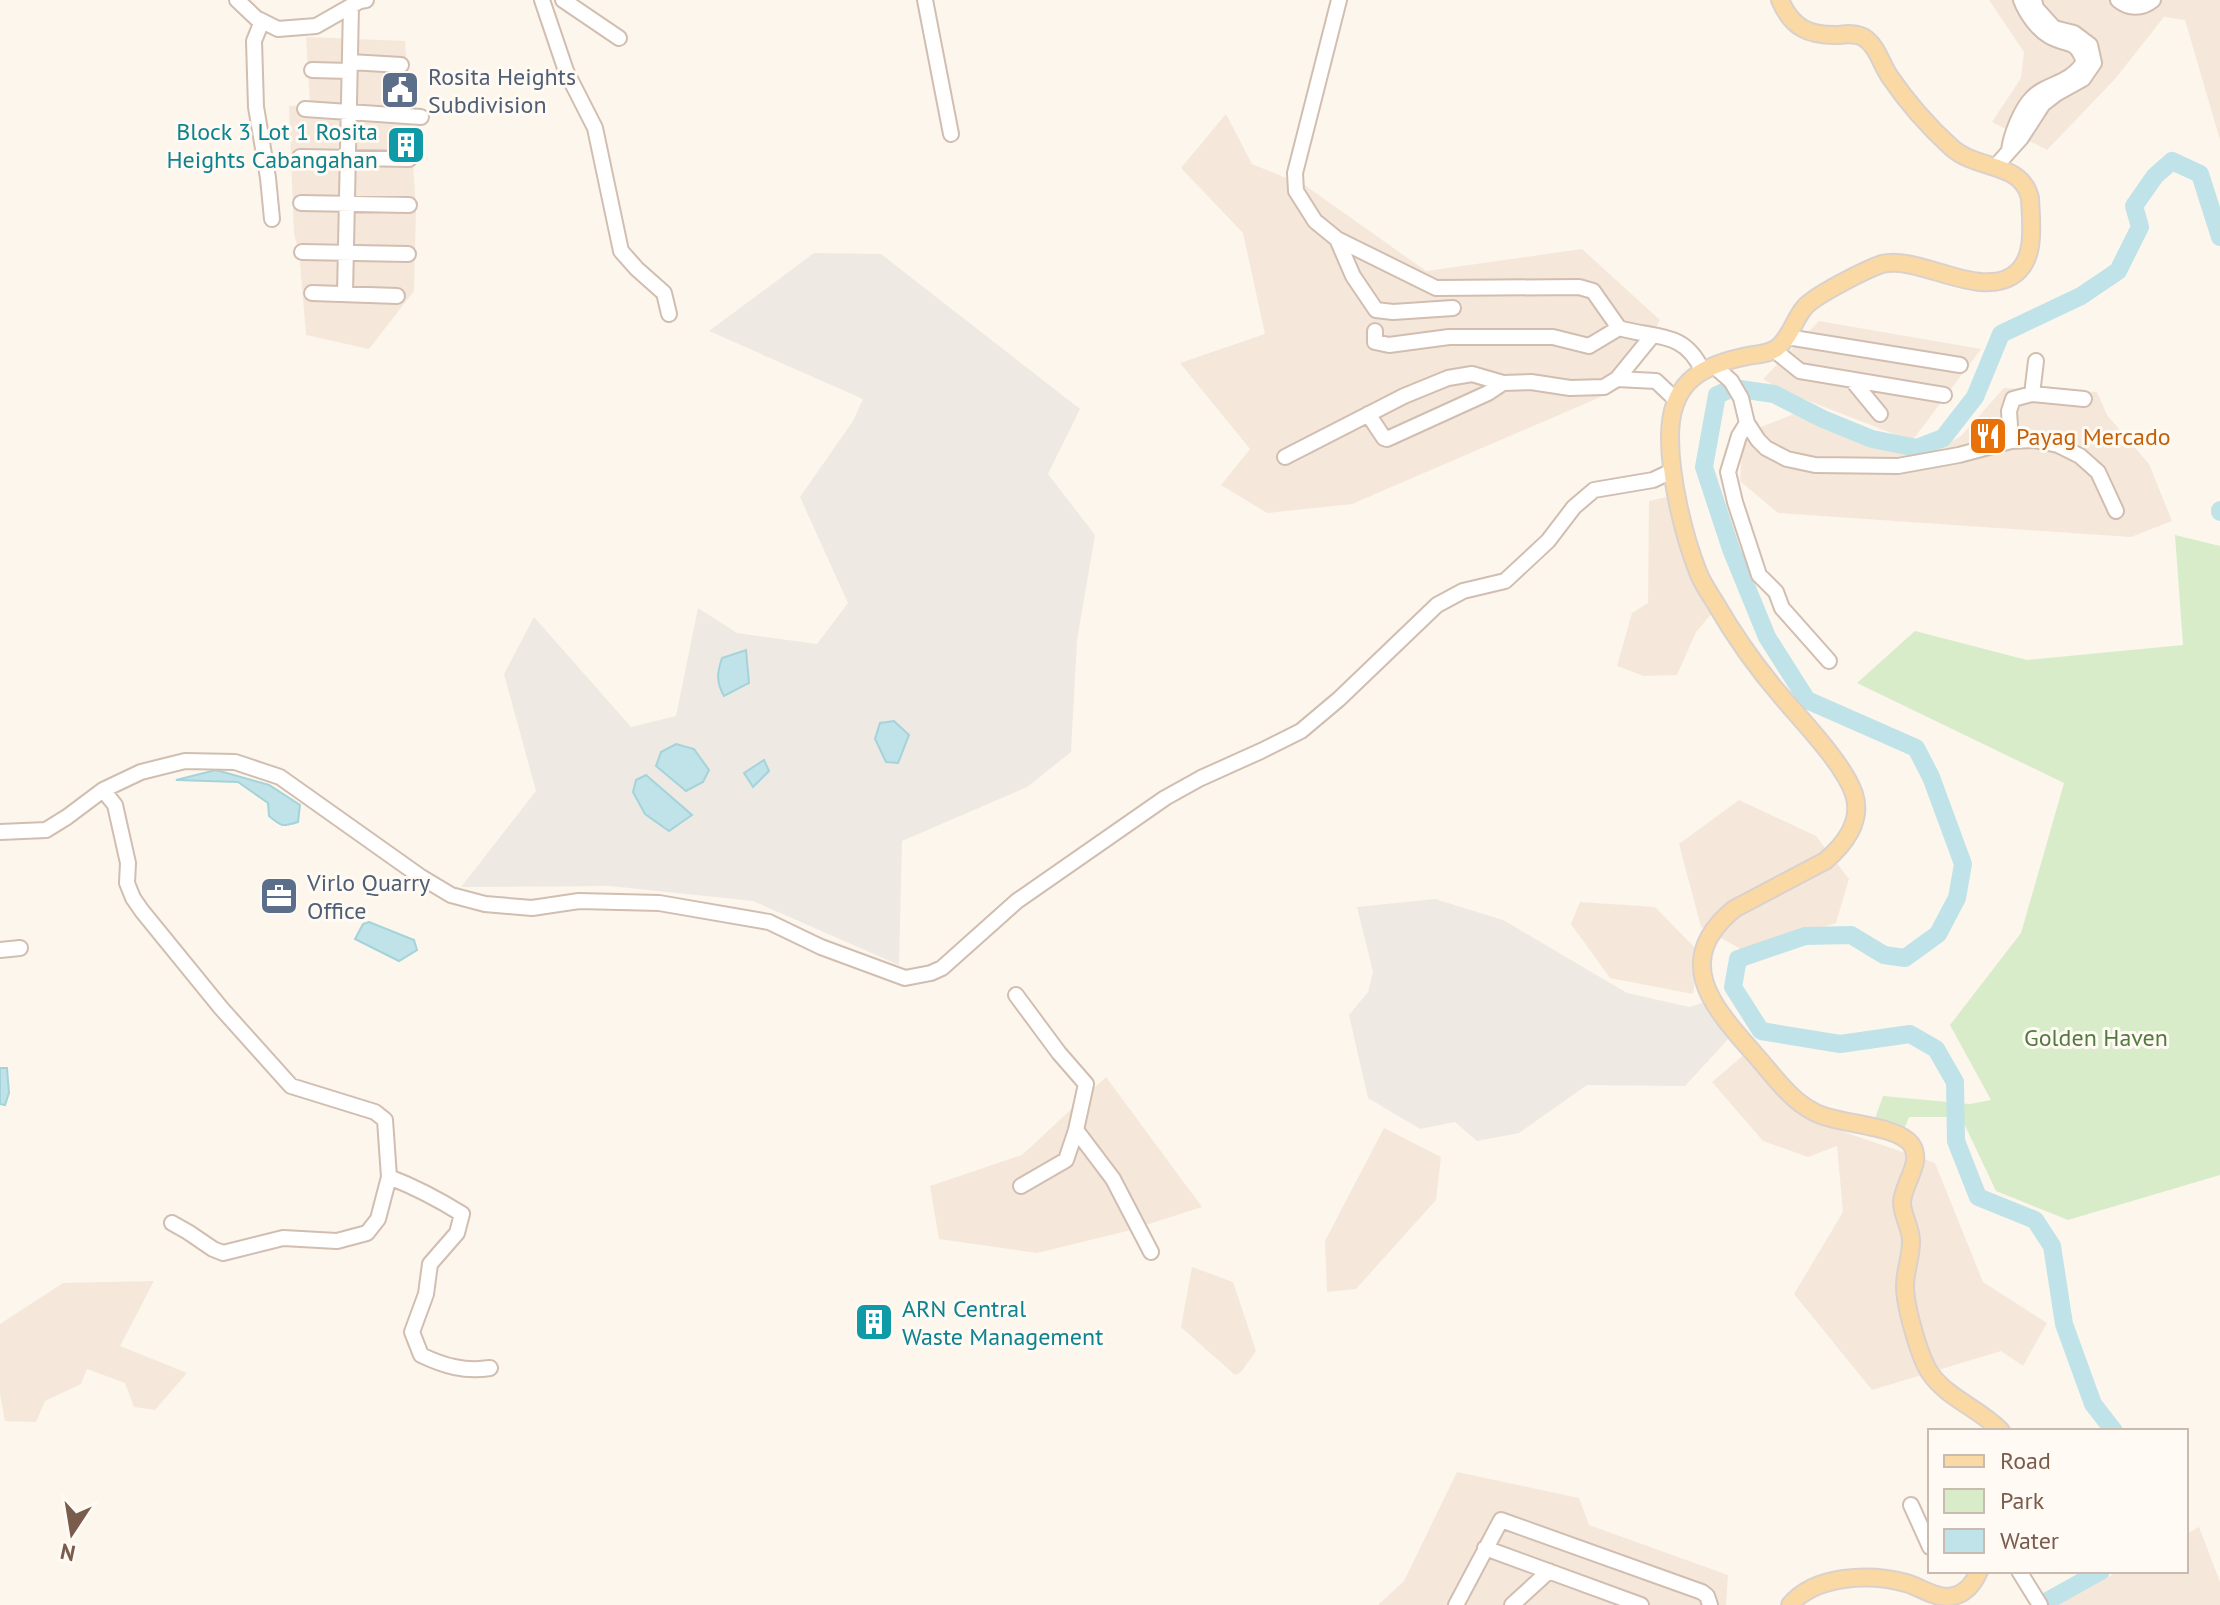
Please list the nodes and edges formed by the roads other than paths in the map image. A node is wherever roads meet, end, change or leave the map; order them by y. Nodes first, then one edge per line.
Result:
1 (237, 0) edge
2 (366, 0) edge
3 (542, 0) edge
4 (563, 0) edge
5 (925, 0) edge
6 (1339, 0) edge
7 (1780, 0) edge
8 (2021, 0) edge
9 (2034, 0) edge
10 (2118, 0) edge
11 (2153, 0) edge
12 (351, 6) junction
13 (262, 21) junction
14 (619, 38) dead end
15 (401, 65) dead end
16 (350, 66) junction
17 (312, 70) dead end
18 (2038, 101) junction
19 (305, 109) dead end
20 (349, 111) junction
21 (421, 117) dead end
22 (951, 134) dead end
23 (300, 157) dead end
24 (348, 158) junction
25 (409, 159) dead end
26 (1995, 167) junction
27 (301, 203) dead end
28 (347, 204) junction
29 (409, 205) dead end
30 (272, 219) dead end
31 (1337, 239) junction
32 (302, 252) dead end
33 (346, 252) junction
34 (408, 254) dead end
35 (312, 293) dead end
36 (345, 294) junction
37 (397, 296) dead end
38 (1453, 308) dead end
39 (669, 314) dead end
40 (1619, 328) junction
41 (1375, 331) dead end
42 (1652, 336) junction
43 (1787, 337) junction
44 (1774, 350) junction
45 (2036, 361) dead end
46 (1960, 365) dead end
47 (1708, 368) junction
48 (1617, 379) junction
49 (1852, 380) junction
50 (1503, 383) junction
51 (2032, 394) junction
52 (1944, 395) dead end
53 (2084, 399) dead end
54 (1676, 400) junction
55 (1368, 414) junction
56 (1880, 414) dead end
57 (1747, 423) junction
58 (2011, 441) junction
59 (1285, 457) dead end
60 (1672, 471) junction
61 (2116, 511) dead end
62 (1829, 661) dead end
63 (103, 790) junction
64 (0, 832) edge
65 (20, 948) dead end
66 (0, 950) edge
67 (1016, 995) dead end
68 (1076, 1130) junction
69 (389, 1177) junction
70 (1021, 1186) dead end
71 (172, 1223) dead end
72 (1151, 1252) dead end
73 (490, 1368) dead end
74 (1998, 1429) edge
75 (1911, 1505) dead end
76 (1928, 1543) edge
77 (1485, 1548) junction
78 (1549, 1571) junction
79 (1978, 1573) edge
80 (2020, 1573) edge
81 (2038, 1602) edge
82 (1456, 1605) edge
83 (1512, 1605) edge
84 (1641, 1605) edge
85 (1710, 1605) edge
86 (1790, 1605) edge

1 - 13 street
2 - 12 street
3 - 39 street
4 - 14 street
5 - 22 street
6 - 31 street
7 - 26 main road
8 - 18 street
9 - 18 street
10 - 11 street
12 - 13 street
12 - 16 street
13 - 30 street
15 - 16 street
16 - 17 street
16 - 20 street
18 - 26 street
19 - 20 street
20 - 21 street
20 - 24 street
23 - 24 street
24 - 25 street
24 - 28 street
26 - 43 main road
27 - 28 street
28 - 29 street
28 - 33 street
31 - 38 street
31 - 40 street
32 - 33 street
33 - 34 street
33 - 36 street
35 - 36 street
36 - 37 street
40 - 41 street
40 - 42 street
42 - 47 street
42 - 48 street
43 - 44 main road
43 - 46 street
44 - 47 main road
44 - 49 street
45 - 51 street
47 - 54 main road
47 - 57 street
48 - 50 street
48 - 54 street
49 - 52 street
49 - 56 street
50 - 55 street
50 - 55 street
51 - 53 street
51 - 58 street
54 - 60 main road
55 - 59 street
57 - 58 street
57 - 62 street
58 - 61 street
60 - 63 street
60 - 74 main road
63 - 64 street
63 - 69 street
65 - 66 street
67 - 68 street
68 - 70 street
68 - 72 street
69 - 71 street
69 - 73 street
75 - 76 street
77 - 78 street
77 - 82 street
77 - 85 street
78 - 83 street
78 - 84 street
79 - 86 main road
80 - 81 street

